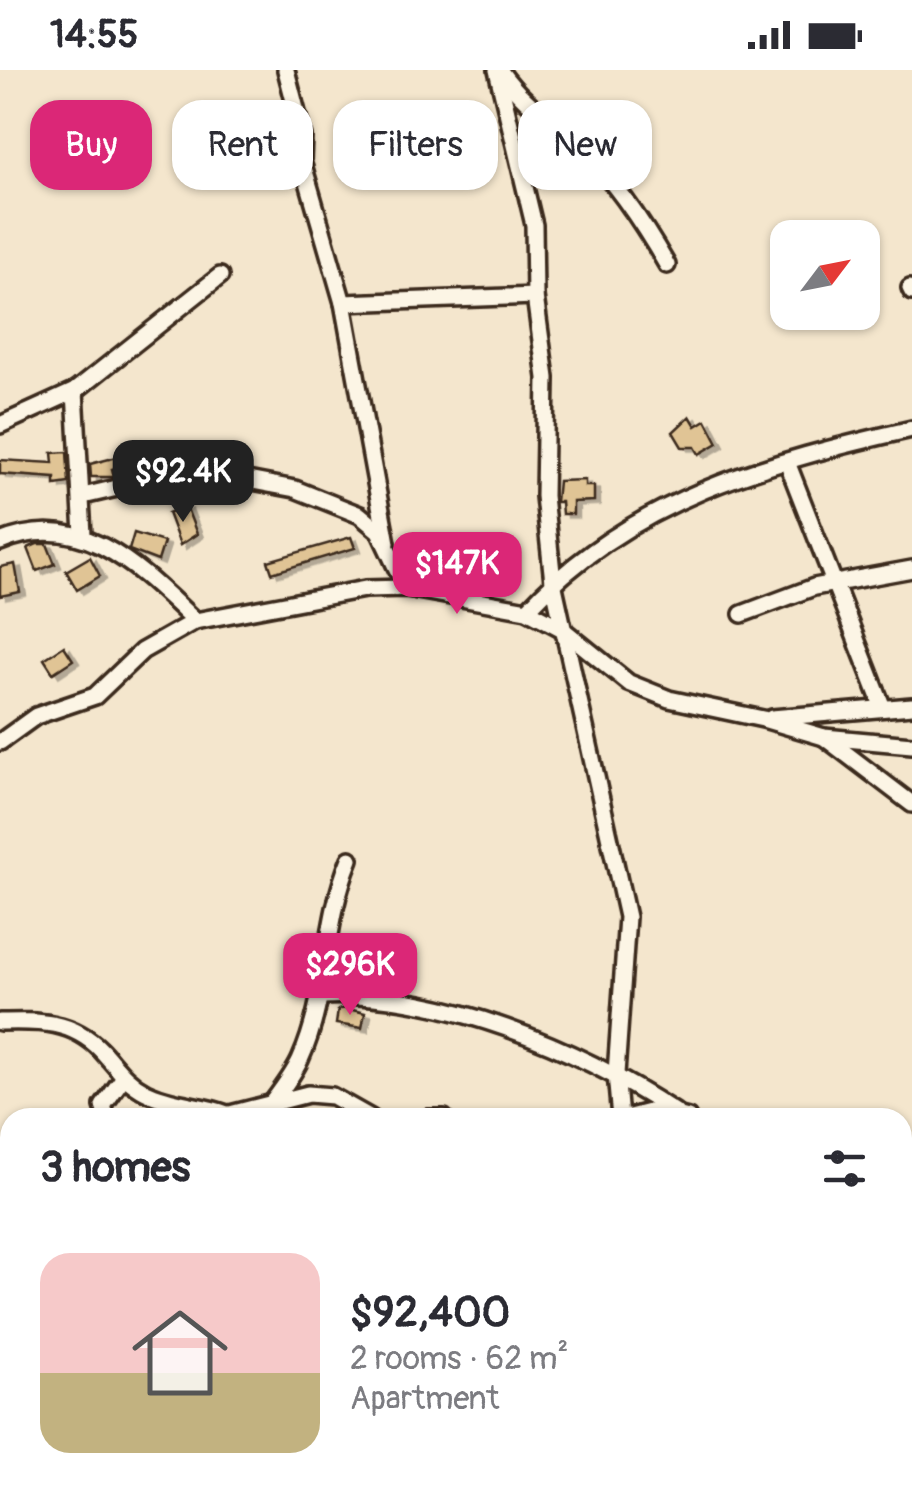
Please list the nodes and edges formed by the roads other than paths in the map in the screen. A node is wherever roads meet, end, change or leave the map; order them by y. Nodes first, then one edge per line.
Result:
1 (286, 70) edge
2 (498, 70) edge
3 (667, 265) dead end
4 (220, 276) dead end
5 (535, 296) junction
6 (343, 303) junction
7 (76, 391) junction
8 (0, 425) edge
9 (912, 430) edge
10 (787, 462) junction
11 (83, 496) junction
12 (83, 535) junction
13 (0, 542) edge
14 (387, 543) junction
15 (912, 570) edge
16 (553, 582) junction
17 (837, 586) junction
18 (406, 588) junction
19 (527, 610) junction
20 (742, 614) dead end
21 (195, 621) junction
22 (561, 628) junction
23 (912, 706) edge
24 (883, 708) junction
25 (763, 718) junction
26 (824, 737) junction
27 (0, 742) edge
28 (912, 746) edge
29 (912, 804) edge
30 (350, 860) dead end
31 (321, 996) junction
32 (0, 1022) edge
33 (616, 1074) junction
34 (123, 1078) junction
35 (104, 1108) edge
36 (202, 1108) edge
37 (267, 1108) edge
38 (271, 1108) edge
39 (351, 1108) edge
40 (622, 1108) edge
41 (671, 1108) edge

1 - 6 street
2 - 3 street
2 - 5 street
4 - 7 street
5 - 6 street
5 - 16 street
6 - 14 street
7 - 8 street
7 - 11 street
9 - 10 street
10 - 16 street
10 - 17 street
11 - 12 street
11 - 14 street
12 - 13 street
12 - 21 street
14 - 18 street
15 - 17 street
16 - 19 street
16 - 22 street
17 - 20 street
17 - 24 street
18 - 19 street
18 - 21 street
19 - 22 street
21 - 27 street
22 - 25 street
22 - 33 street
23 - 24 street
24 - 25 street
25 - 26 street
26 - 28 street
26 - 29 street
30 - 31 street
31 - 33 street
31 - 37 street
32 - 34 street
33 - 40 street
33 - 41 street
34 - 35 street
34 - 36 street
38 - 39 street

